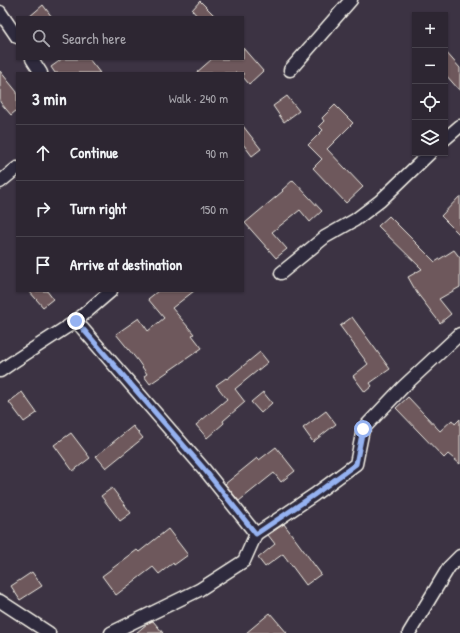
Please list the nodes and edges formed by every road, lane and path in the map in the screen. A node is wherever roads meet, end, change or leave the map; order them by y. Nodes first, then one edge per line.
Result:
1 (351, 0) edge
2 (0, 12) edge
3 (16, 36) edge
4 (33, 60) edge
5 (290, 70) dead end
6 (40, 72) edge
7 (460, 126) edge
8 (448, 136) edge
9 (427, 156) edge
10 (16, 169) edge
11 (0, 182) edge
12 (281, 272) dead end
13 (110, 292) edge
14 (76, 321) junction
15 (460, 334) edge
16 (0, 371) edge
17 (256, 534) junction
18 (460, 556) edge
19 (0, 601) edge
20 (49, 633) edge
21 (111, 633) edge
22 (409, 633) edge

1 - 5 street
2 - 3 street
4 - 6 street
7 - 8 street
9 - 12 street
10 - 11 street
13 - 14 street
14 - 16 street
14 - 17 street
15 - 17 street
17 - 21 street
18 - 22 street
19 - 20 street

